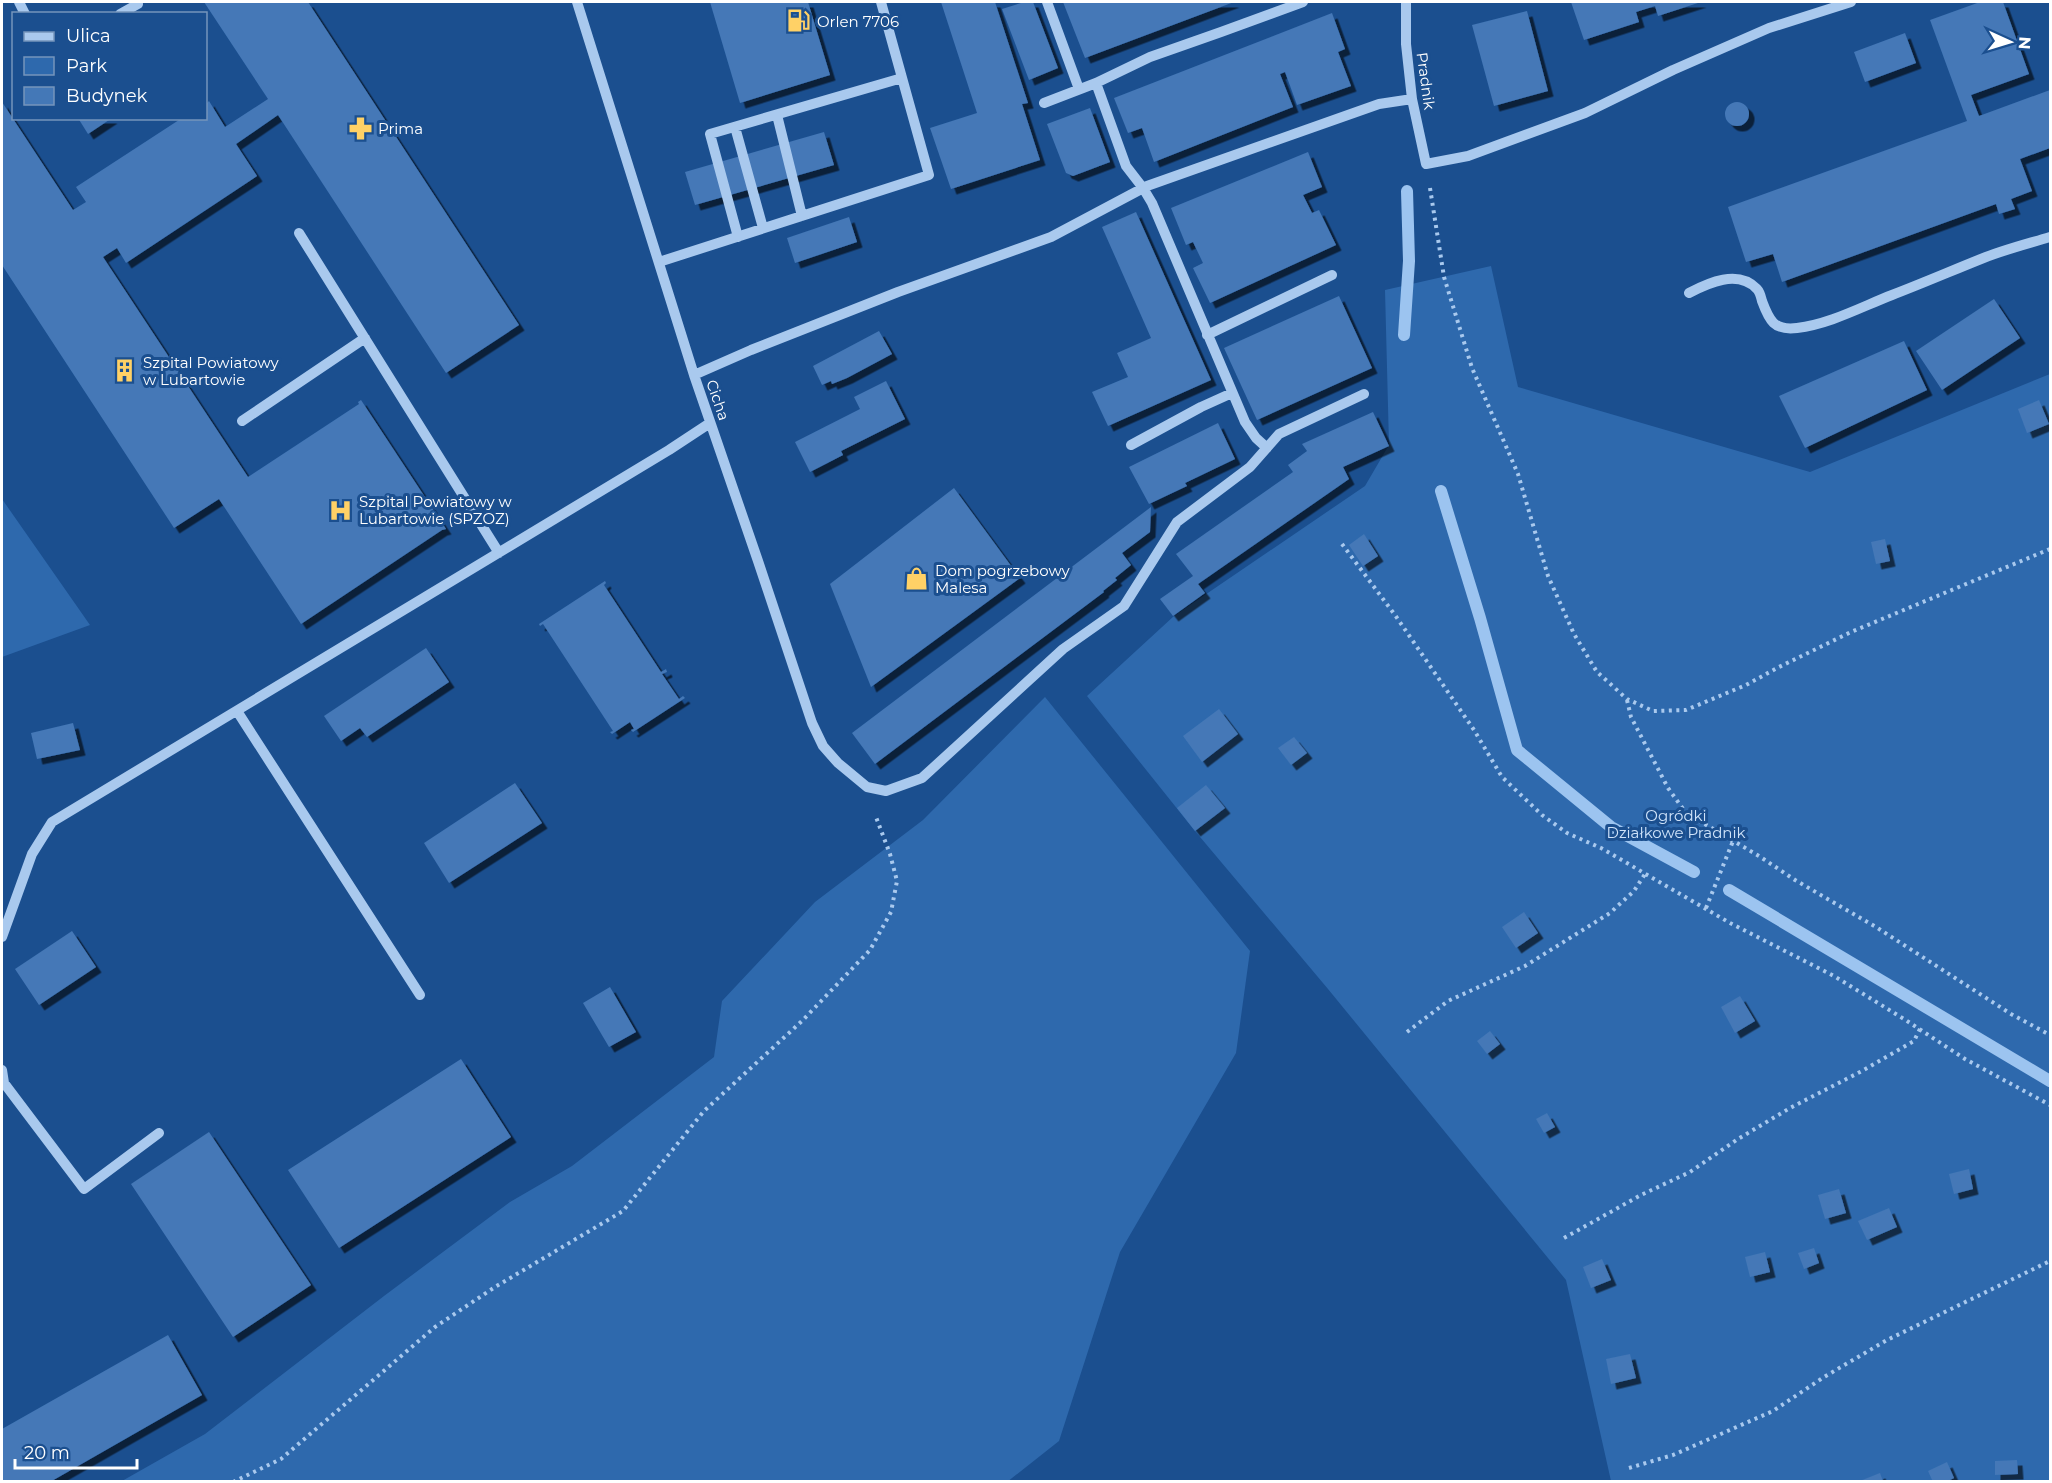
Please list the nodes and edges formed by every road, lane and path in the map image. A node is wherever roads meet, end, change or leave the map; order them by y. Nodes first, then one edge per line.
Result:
1 (137, 2) edge
2 (577, 2) edge
3 (881, 2) edge
4 (1047, 2) edge
5 (1303, 2) edge
6 (1406, 2) edge
7 (1851, 2) edge
8 (124, 12) edge
9 (902, 78) junction
10 (1096, 83) junction
11 (1079, 89) junction
12 (1412, 99) junction
13 (1044, 104) dead end
14 (777, 115) junction
15 (735, 127) junction
16 (1426, 164) junction
17 (1143, 188) junction
18 (802, 216) junction
19 (764, 228) junction
20 (299, 233) dead end
21 (738, 237) junction
22 (2050, 237) edge
23 (659, 262) junction
24 (1332, 275) dead end
25 (1689, 293) dead end
26 (1208, 335) junction
27 (365, 338) junction
28 (693, 375) junction
29 (1233, 393) junction
30 (1364, 394) dead end
31 (242, 421) dead end
32 (710, 423) junction
33 (1131, 445) dead end
34 (1267, 448) junction
35 (1342, 544) dead end
36 (2050, 549) edge
37 (499, 553) junction
38 (1627, 699) junction
39 (237, 711) junction
40 (867, 787) junction
41 (1733, 841) junction
42 (1645, 874) junction
43 (1706, 908) junction
44 (2, 937) edge
45 (420, 995) dead end
46 (1920, 1029) junction
47 (1407, 1032) dead end
48 (2050, 1035) edge
49 (2, 1070) edge
50 (2050, 1105) edge
51 (159, 1133) dead end
52 (1564, 1238) dead end
53 (2050, 1261) edge
54 (1629, 1468) dead end
55 (234, 1482) edge

1 - 8 street
2 - 23 street, Cicha
3 - 9 street
4 - 11 street
5 - 10 street
6 - 12 street, Pradnik
7 - 16 street
9 - 14 street
9 - 18 street
10 - 11 street
10 - 17 street
11 - 13 street
12 - 16 street, Pradnik
12 - 17 street
14 - 15 street
14 - 18 street
15 - 19 street
15 - 21 street
16 - 38 path
17 - 26 street
17 - 28 street
18 - 19 street
19 - 21 street
20 - 27 street
21 - 23 street
22 - 25 street
23 - 28 street, Cicha
24 - 26 street
26 - 29 street
27 - 31 street
27 - 37 street
28 - 32 street, Cicha
29 - 33 street
29 - 34 street
30 - 34 street
32 - 37 street
32 - 40 street, Cicha
34 - 40 street
35 - 42 path
36 - 38 path
37 - 39 street
38 - 41 path
39 - 44 street
39 - 45 street
40 - 55 path
41 - 43 path
41 - 48 path
42 - 43 path
42 - 47 path
43 - 46 path
46 - 50 path
46 - 52 path
49 - 51 street
53 - 54 path

